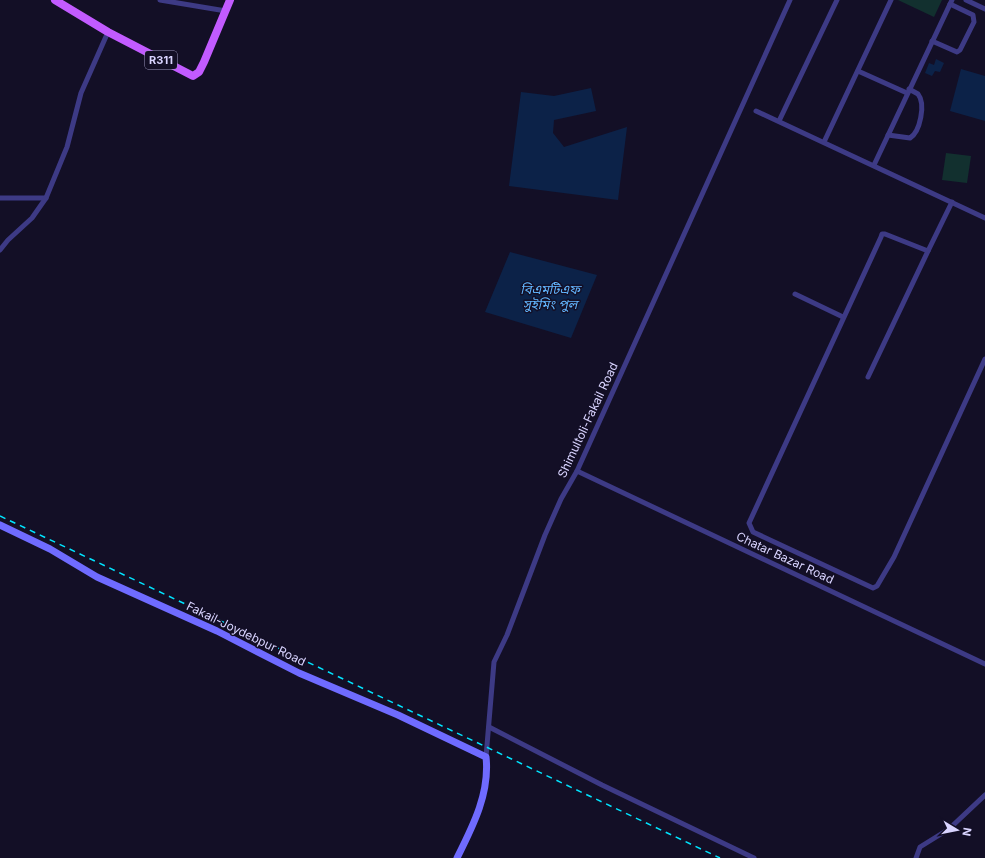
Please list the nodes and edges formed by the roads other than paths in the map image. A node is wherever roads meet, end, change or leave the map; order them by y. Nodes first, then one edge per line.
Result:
1 (55, 0) edge
2 (160, 0) edge
3 (230, 0) edge
4 (790, 0) edge
5 (837, 0) edge
6 (891, 0) edge
7 (966, 0) edge
8 (951, 2) edge
9 (985, 8) edge
10 (226, 11) junction
11 (108, 32) junction
12 (932, 41) junction
13 (858, 71) junction
14 (908, 91) junction
15 (756, 111) dead end
16 (779, 121) junction
17 (888, 135) junction
18 (824, 142) junction
19 (874, 166) junction
20 (0, 198) edge
21 (46, 198) junction
22 (952, 202) junction
23 (985, 218) edge
24 (0, 250) edge
25 (928, 251) junction
26 (795, 294) dead end
27 (843, 317) junction
28 (985, 359) edge
29 (868, 377) dead end
30 (577, 471) junction
31 (0, 525) edge
32 (985, 664) edge
33 (489, 727) junction
34 (486, 756) junction
35 (985, 795) edge
36 (457, 858) edge
37 (754, 858) edge
38 (916, 858) edge

1 - 11 main road, R311
2 - 10 street
3 - 10 main road, R311
4 - 30 street, Shimultoli-Fakail Road
5 - 16 street
6 - 13 street
7 - 9 street
8 - 12 street
8 - 12 street
10 - 11 main road, R311
11 - 21 street
12 - 14 street
13 - 14 street
13 - 18 street
14 - 17 street
14 - 17 street
15 - 16 street
16 - 18 street
17 - 19 street
18 - 19 street
19 - 22 street
20 - 21 street
21 - 24 street
22 - 23 street
22 - 25 street
25 - 27 street
25 - 29 street
26 - 27 street
27 - 28 street
30 - 32 street, Chatar Bazar Road
30 - 33 street, Shimultoli-Fakail Road
31 - 34 street, Fakail-Joydebpur Road
33 - 34 street, Shimultoli-Fakail Road
33 - 37 street
34 - 36 street
35 - 38 street

